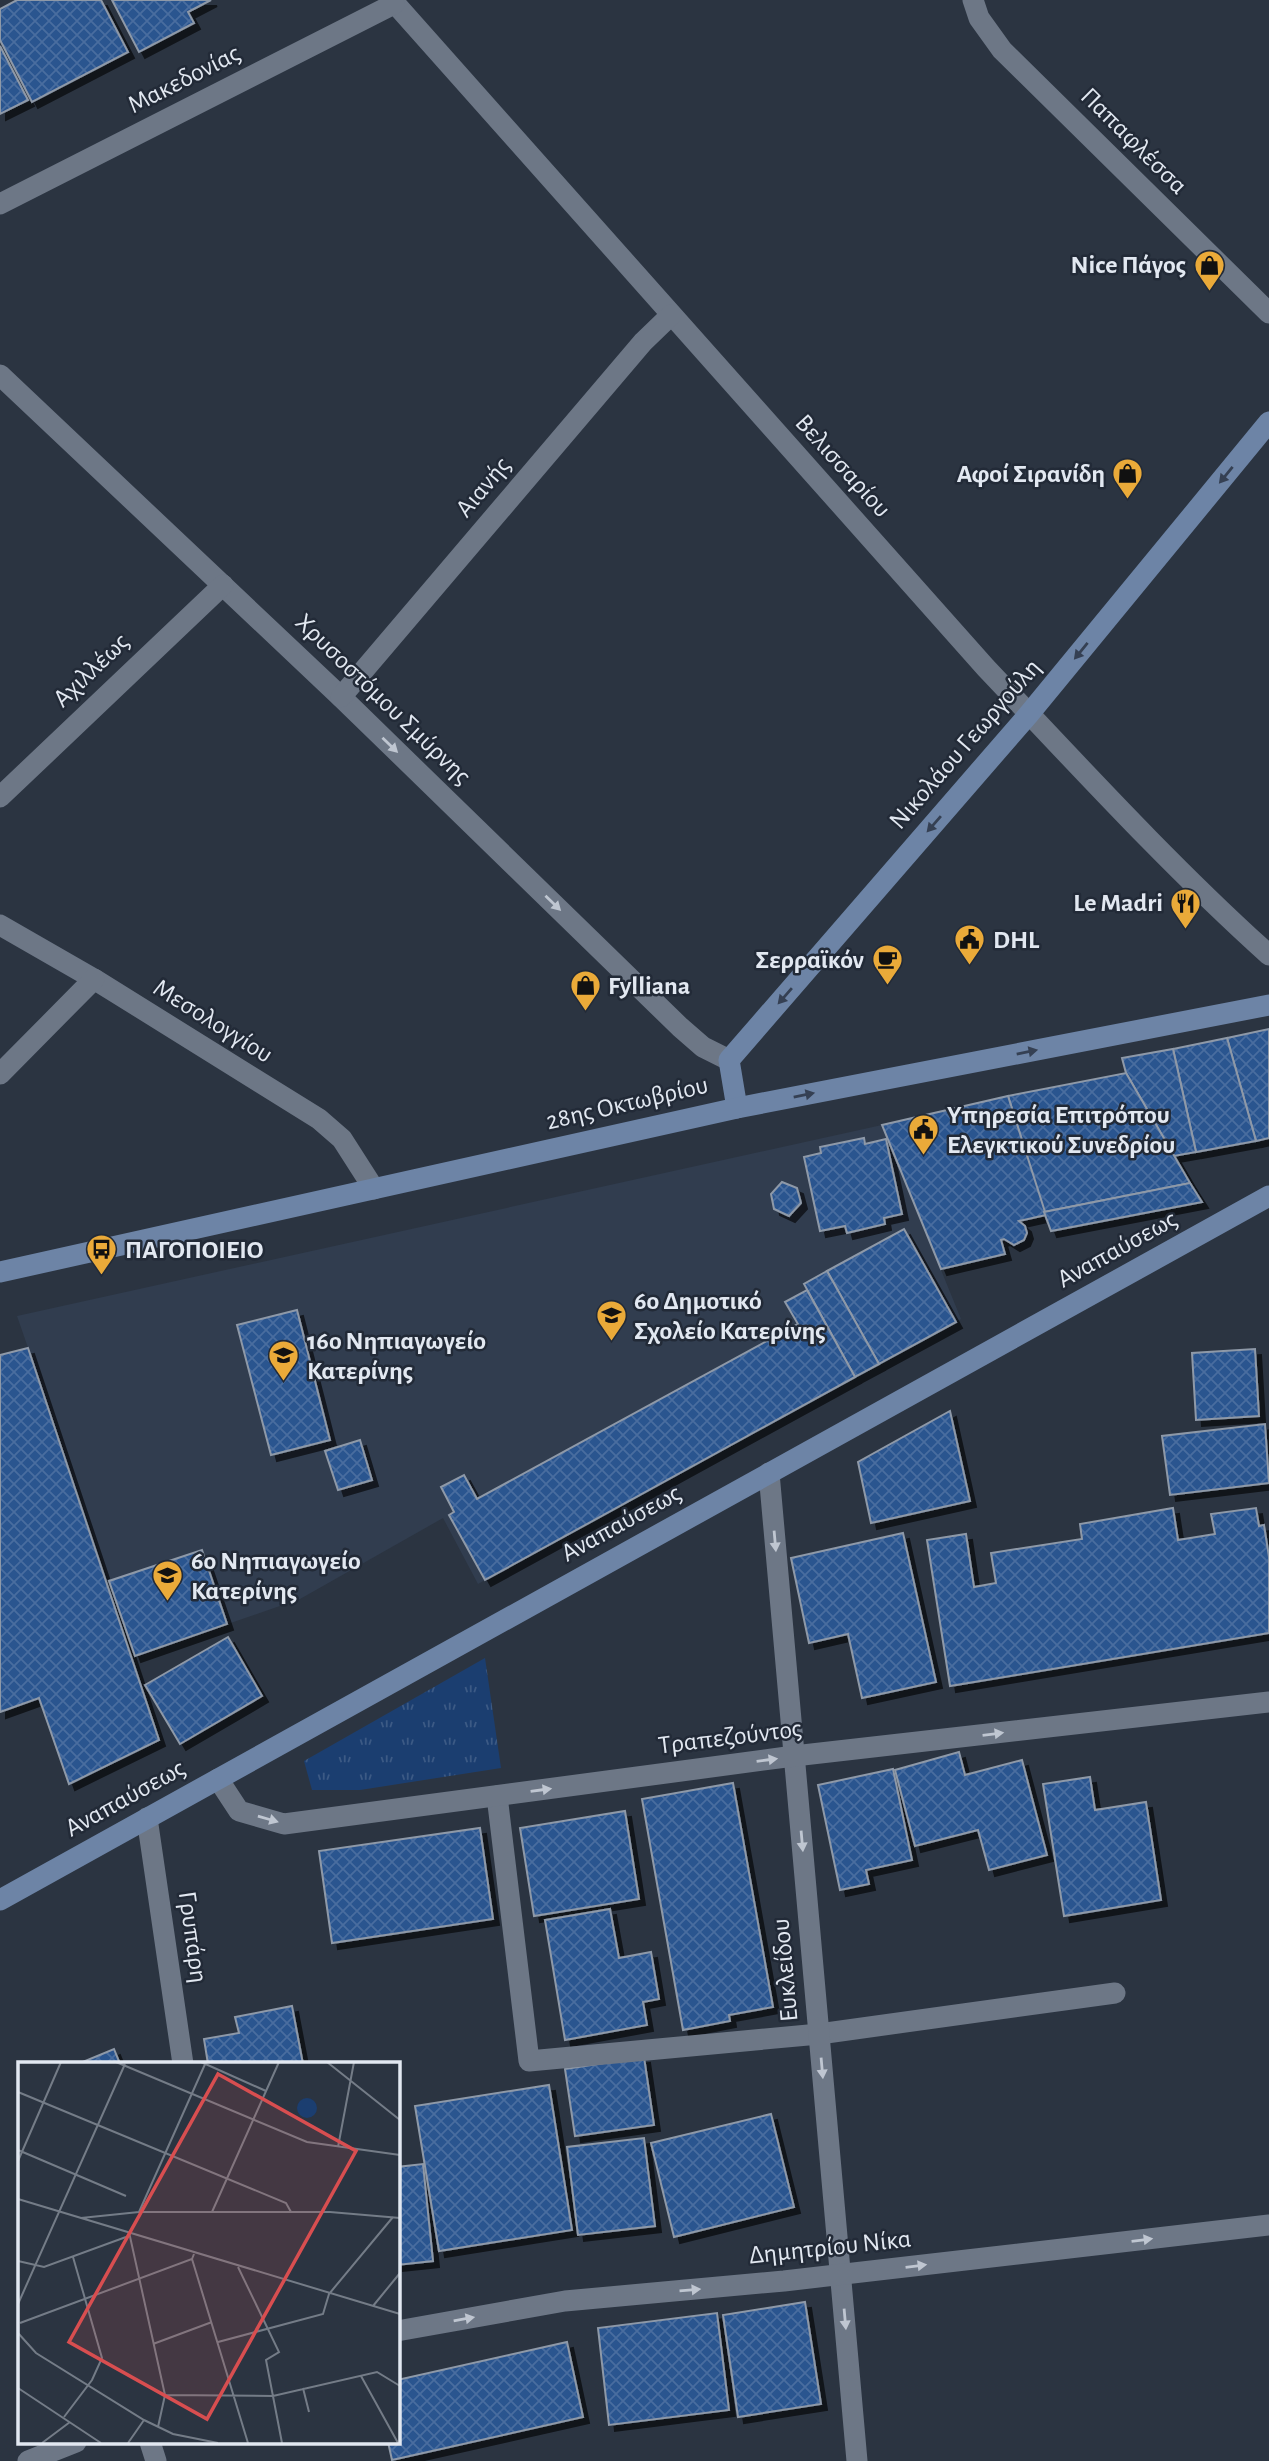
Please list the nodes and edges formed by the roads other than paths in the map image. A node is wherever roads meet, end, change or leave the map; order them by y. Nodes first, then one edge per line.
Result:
1 (973, 0) edge
2 (393, 2) edge
3 (0, 204) edge
4 (1269, 313) edge
5 (671, 315) junction
6 (0, 375) edge
7 (1269, 422) edge
8 (223, 585) junction
9 (341, 697) junction
10 (1029, 714) junction
11 (0, 797) edge
12 (0, 925) edge
13 (1269, 955) edge
14 (94, 979) junction
15 (1269, 1005) edge
16 (729, 1060) junction
17 (0, 1074) edge
18 (737, 1108) junction
19 (374, 1189) junction
20 (1269, 1196) edge
21 (0, 1272) edge
22 (769, 1474) junction
23 (1269, 1702) edge
24 (794, 1756) junction
25 (218, 1779) junction
26 (497, 1796) junction
27 (147, 1818) junction
28 (0, 1900) edge
29 (1115, 1993) dead end
30 (819, 2034) junction
31 (183, 2062) edge
32 (1269, 2225) edge
33 (840, 2274) junction
34 (399, 2331) edge
35 (71, 2444) edge
36 (151, 2444) edge
37 (28, 2461) edge
38 (156, 2461) edge
39 (857, 2461) edge

1 - 4 street, Παπαφλέσσα
2 - 3 street, Μακεδονίας
2 - 5 street, Βελισσαρίου
5 - 9 street, Αιανής
5 - 10 street, Βελισσαρίου
6 - 8 street, Χρυσοστόμου Σμύρνης
7 -> 10 main road, Νικολάου Γεωργούλη
8 - 9 street, Χρυσοστόμου Σμύρνης
8 - 11 street, Αχιλλέως
9 -> 16 street, Χρυσοστόμου Σμύρνης
10 - 13 street, Βελισσαρίου
10 -> 16 main road, Νικολάου Γεωργούλη
12 - 14 street, Μεσολογγίου
14 - 17 street
14 - 19 street, Μεσολογγίου
18 -> 15 main road, 28ης Οκτωβρίου
16 - 18 main road
18 - 19 main road, 28ης Οκτωβρίου
19 - 21 main road, 28ης Οκτωβρίου
20 - 22 main road, Αναπαύσεως
22 -> 24 street, Ευκλείδου
22 - 25 main road, Αναπαύσεως
24 -> 23 street, Τραπεζούντος
26 -> 24 street, Τραπεζούντος
24 -> 30 street, Ευκλείδου
25 -> 26 street, Τραπεζούντος
25 - 27 main road, Αναπαύσεως
26 - 30 street
27 - 28 main road, Αναπαύσεως
27 - 31 street, Γρυπάρη
29 - 30 street
30 -> 33 street, Ευκλείδου
33 -> 32 street, Δημητρίου Νίκα
34 -> 33 street, Δημητρίου Νίκα
33 -> 39 street, Ευκλείδου
35 - 37 street
36 - 38 street

